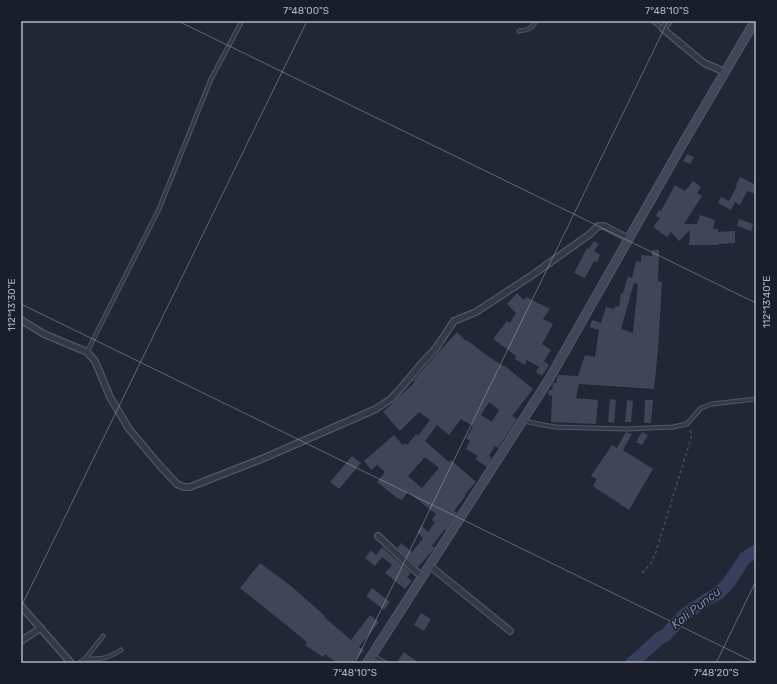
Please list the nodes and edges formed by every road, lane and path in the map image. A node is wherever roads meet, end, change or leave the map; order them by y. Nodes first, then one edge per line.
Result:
1 (242, 21) edge
2 (536, 21) edge
3 (652, 21) edge
4 (669, 21) edge
5 (754, 24) edge
6 (663, 29) junction
7 (519, 31) dead end
8 (725, 72) junction
9 (629, 238) junction
10 (21, 320) edge
11 (87, 352) junction
12 (756, 399) edge
13 (522, 420) junction
14 (687, 424) junction
15 (378, 536) dead end
16 (430, 566) junction
17 (642, 573) dead end
18 (422, 577) junction
19 (21, 606) edge
20 (41, 628) junction
21 (510, 631) dead end
22 (103, 636) dead end
23 (21, 641) edge
24 (121, 650) dead end
25 (372, 655) junction
26 (84, 659) junction
27 (71, 663) edge
28 (78, 663) edge
29 (367, 663) edge
30 (385, 663) edge

1 - 11 lane
2 - 7 lane
3 - 6 lane
4 - 6 street
5 - 8 main road
6 - 8 street
8 - 9 main road
9 - 11 street
9 - 13 main road
10 - 11 street
12 - 14 lane
13 - 14 lane
13 - 16 main road
14 - 17 path
15 - 18 street
16 - 18 main road
16 - 21 street
18 - 25 main road
19 - 20 street
20 - 23 street
20 - 27 street
22 - 26 lane
24 - 26 lane
25 - 29 main road
25 - 30 lane
26 - 28 lane

